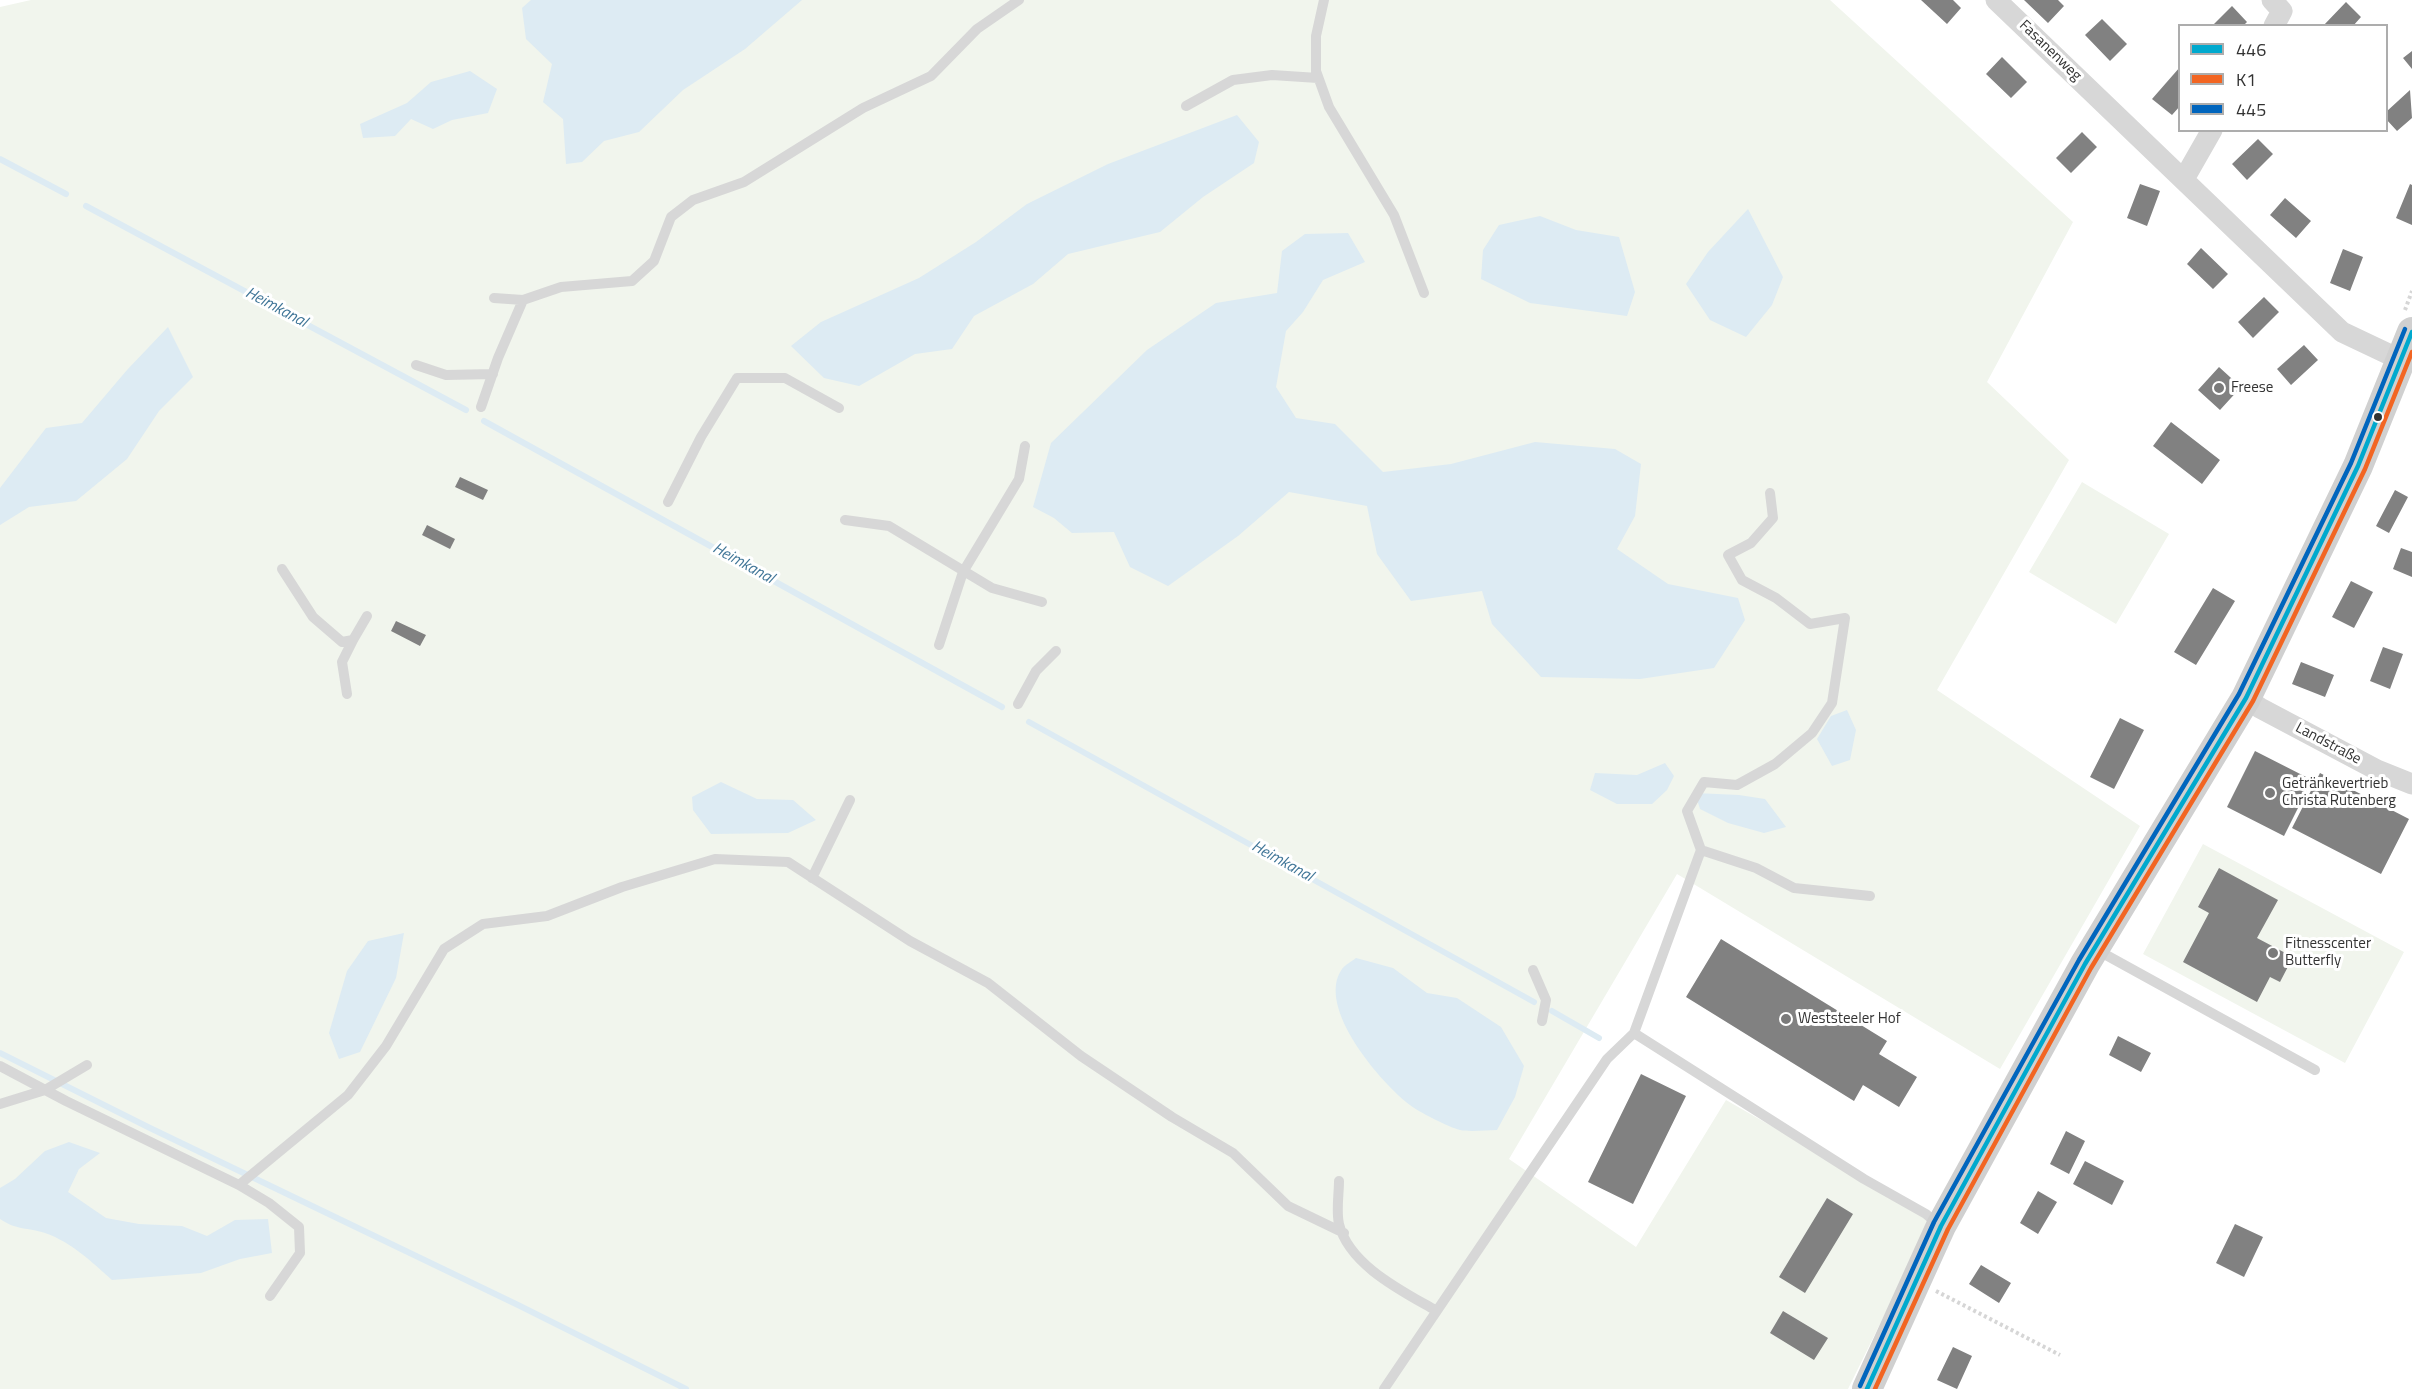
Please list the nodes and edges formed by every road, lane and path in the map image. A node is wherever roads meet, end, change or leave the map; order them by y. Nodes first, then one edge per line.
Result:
1 (1019, 0) edge
2 (1324, 0) edge
3 (1996, 0) edge
4 (2272, 0) edge
5 (2275, 24) edge
6 (1318, 78) junction
7 (1186, 106) dead end
8 (2211, 132) edge
9 (2184, 179) junction
10 (1424, 293) dead end
11 (494, 298) dead end
12 (523, 300) junction
13 (2409, 343) edge
14 (416, 365) dead end
15 (493, 374) junction
16 (481, 407) dead end
17 (839, 408) dead end
18 (1025, 446) dead end
19 (1770, 493) dead end
20 (668, 502) dead end
21 (845, 520) dead end
22 (282, 570) dead end
23 (964, 571) junction
24 (1042, 602) dead end
25 (367, 616) dead end
26 (353, 640) junction
27 (939, 645) dead end
28 (1056, 651) dead end
29 (347, 694) dead end
30 (2246, 698) junction
31 (1018, 704) dead end
32 (2412, 784) edge
33 (850, 800) dead end
34 (1701, 850) junction
35 (812, 878) junction
36 (1870, 897) dead end
37 (2094, 948) junction
38 (1533, 970) dead end
39 (1542, 1021) dead end
40 (1634, 1033) junction
41 (87, 1065) dead end
42 (0, 1066) edge
43 (2315, 1070) dead end
44 (48, 1088) junction
45 (0, 1104) edge
46 (1339, 1181) dead end
47 (242, 1183) junction
48 (1941, 1226) junction
49 (1344, 1233) junction
50 (1916, 1280) junction
51 (270, 1296) dead end
52 (1435, 1310) junction
53 (2060, 1355) dead end
54 (1384, 1389) edge
55 (1867, 1389) edge

1 - 12 lane
2 - 6 lane
3 - 9 street, Fasanenweg
4 - 5 street
6 - 7 lane
6 - 10 lane
8 - 9 street
9 - 13 street, Fasanenweg
11 - 12 lane
12 - 15 lane
13 - 30 street
14 - 15 lane
15 - 16 lane
17 - 20 lane
18 - 23 lane
19 - 34 lane
21 - 23 lane
22 - 26 lane
23 - 24 lane
23 - 27 lane
25 - 26 lane
26 - 29 lane
28 - 31 lane
30 - 32 street, Landstraße
30 - 37 street
33 - 35 lane
34 - 36 lane
34 - 40 lane
35 - 47 lane
35 - 49 lane
37 - 43 lane
37 - 48 street
38 - 39 lane
40 - 48 lane
40 - 52 lane
41 - 44 lane
42 - 44 lane
44 - 45 lane
44 - 47 lane
46 - 49 lane
47 - 51 lane
48 - 50 street
49 - 52 lane
50 - 53 path
50 - 55 street
52 - 54 lane

